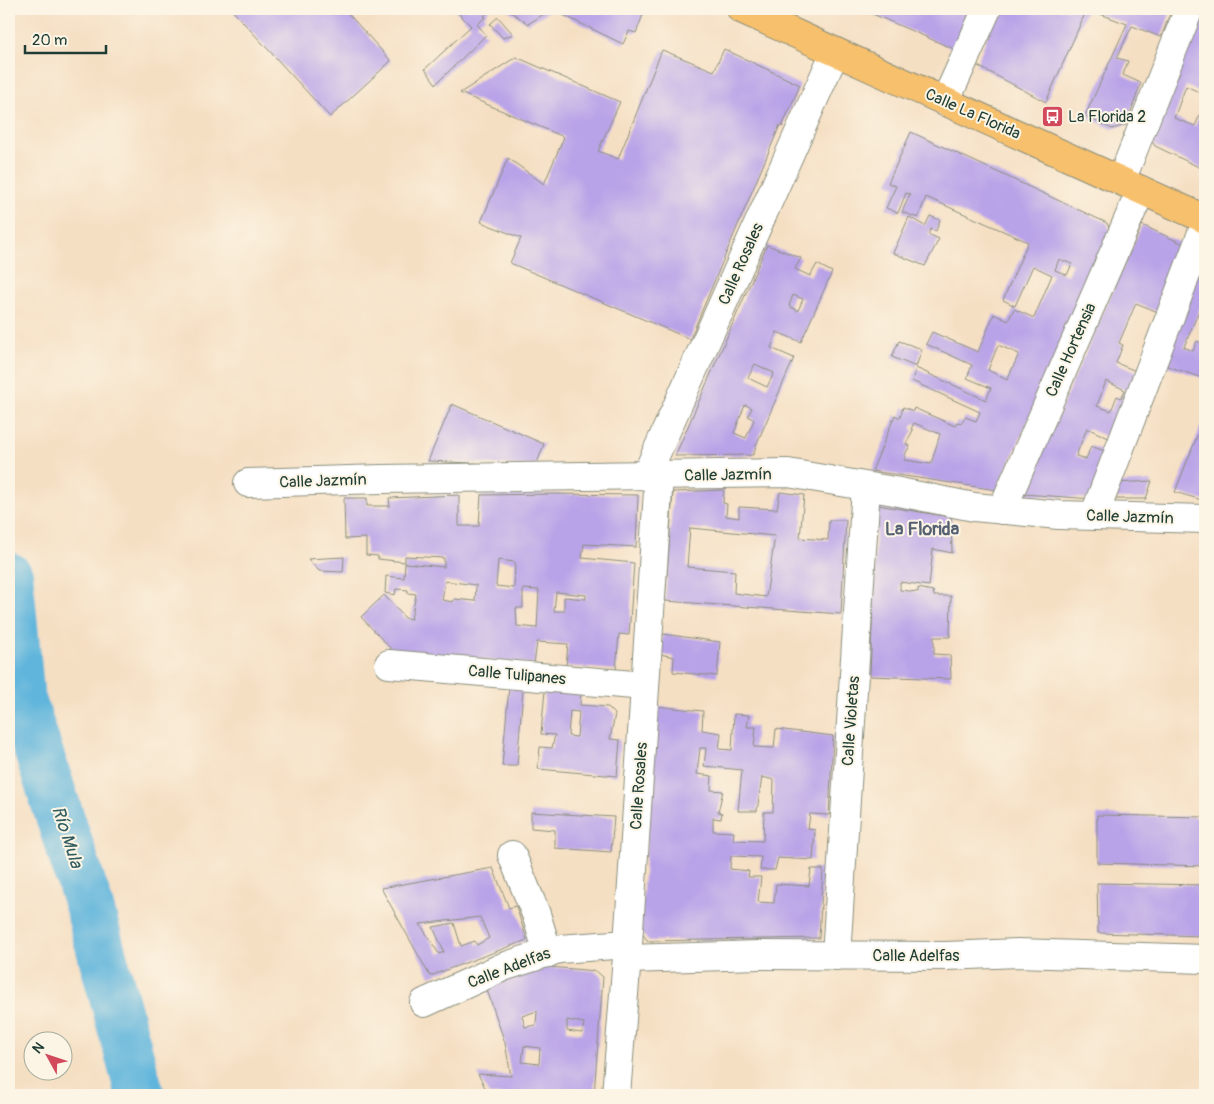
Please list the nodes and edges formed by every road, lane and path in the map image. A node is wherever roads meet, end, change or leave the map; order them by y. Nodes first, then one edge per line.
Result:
1 (742, 9) edge
2 (987, 9) edge
3 (1189, 9) edge
4 (835, 52) junction
5 (945, 102) junction
6 (1131, 186) junction
7 (1205, 219) edge
8 (1205, 225) edge
9 (653, 476) junction
10 (248, 483) dead end
11 (866, 487) junction
12 (1002, 510) junction
13 (1094, 516) junction
14 (1205, 519) edge
15 (389, 664) dead end
16 (645, 686) junction
17 (512, 855) dead end
18 (628, 952) junction
19 (548, 953) junction
20 (836, 956) junction
21 (1205, 959) edge
22 (424, 1003) dead end
23 (616, 1095) edge

1 - 4 main road, Calle La Florida
2 - 5 street
3 - 6 street, Calle Hortensia
4 - 5 main road, Calle La Florida
4 - 9 street, Calle Rosales
5 - 6 main road, Calle La Florida
6 - 7 main road, Calle La Florida
6 - 12 street, Calle Hortensia
8 - 13 street
9 - 10 street, Calle Jazmín
9 - 11 street, Calle Jazmín
9 - 16 street, Calle Rosales
11 - 12 street, Calle Jazmín
11 - 20 street, Calle Violetas
12 - 13 street, Calle Jazmín
13 - 14 street, Calle Jazmín
15 - 16 street, Calle Tulipanes
16 - 18 street, Calle Rosales
17 - 19 street
18 - 19 street, Calle Adelfas
18 - 20 street, Calle Adelfas
18 - 23 street, Calle Rosales
19 - 22 street, Calle Adelfas
20 - 21 street, Calle Adelfas

